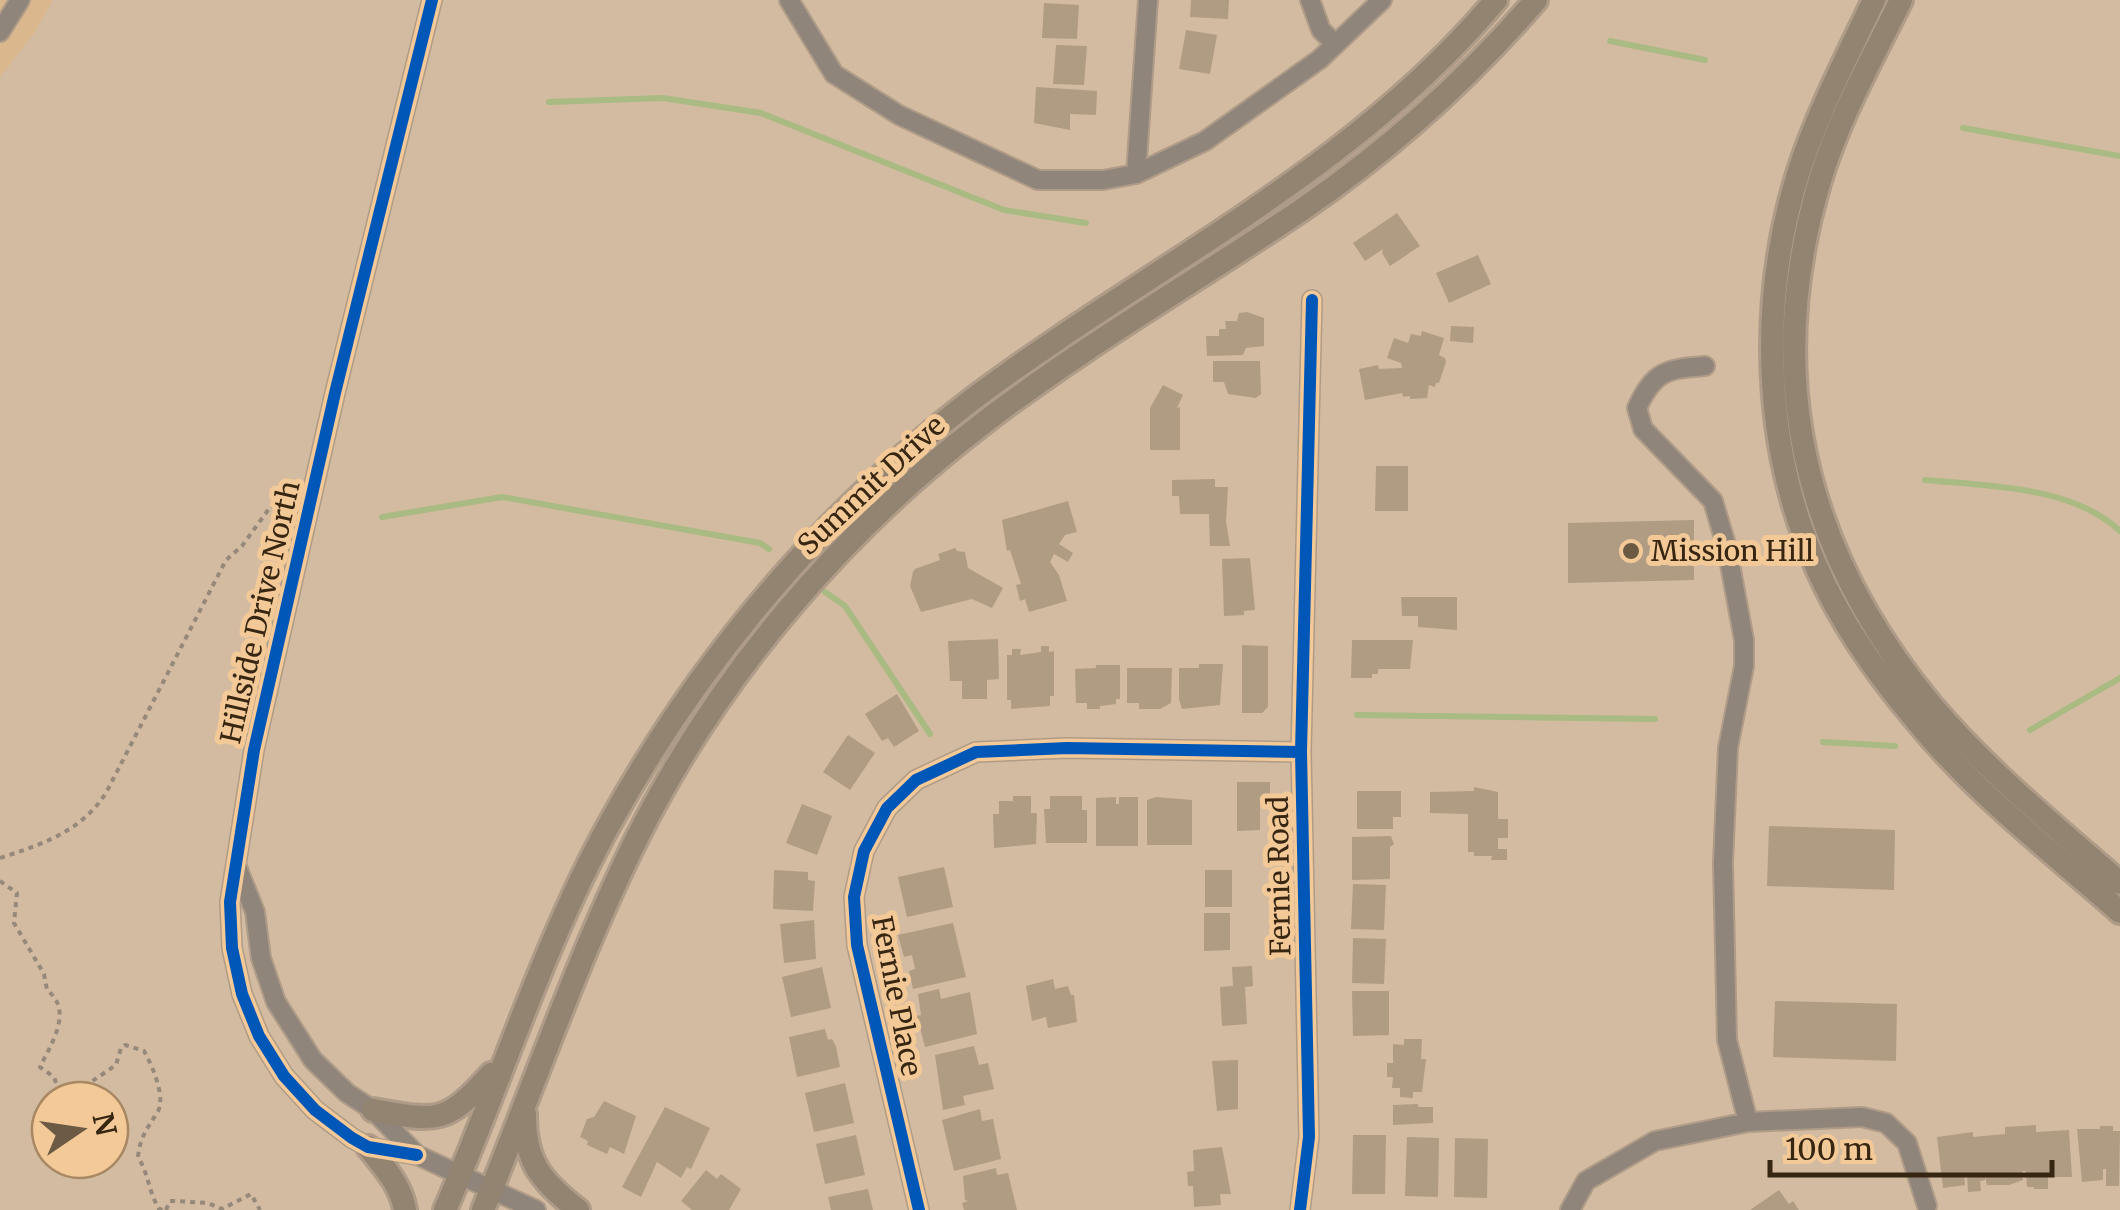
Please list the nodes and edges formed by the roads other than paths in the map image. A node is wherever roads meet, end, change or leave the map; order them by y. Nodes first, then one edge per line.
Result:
1 (20, 0) edge
2 (432, 0) edge
3 (789, 0) edge
4 (1148, 0) edge
5 (1310, 0) edge
6 (1382, 0) edge
7 (1496, 0) edge
8 (1536, 0) edge
9 (1874, 0) edge
10 (1901, 0) edge
11 (0, 32) edge
12 (1335, 44) junction
13 (1136, 174) junction
14 (1312, 300) dead end
15 (1706, 366) dead end
16 (1301, 752) junction
17 (236, 867) junction
18 (2120, 884) edge
19 (2120, 912) edge
20 (504, 1060) junction
21 (526, 1104) junction
22 (373, 1110) junction
23 (1748, 1122) junction
24 (368, 1147) junction
25 (417, 1155) junction
26 (460, 1176) junction
27 (487, 1201) edge
28 (1927, 1206) dead end
29 (405, 1210) edge
30 (444, 1210) edge
31 (536, 1210) edge
32 (578, 1210) edge
33 (919, 1210) edge
34 (1300, 1210) edge
35 (1570, 1210) edge

1 - 11 street
2 - 17 street, Hillside Drive North
3 - 13 street
4 - 13 street
5 - 12 street
6 - 12 street
7 - 20 main road, Summit Drive
8 - 21 main road, Summit Drive
9 - 19 main road
10 - 18 main road
12 - 13 street
14 - 16 street, Fernie Road
15 - 23 street
16 - 33 street, Fernie Place
16 - 34 street, Fernie Road
17 - 22 street, Hillside Drive North
17 - 24 street, Hillside Drive North
20 - 22 main road
20 - 26 main road, Summit Drive
21 - 27 main road, Summit Drive
21 - 32 main road
22 - 25 street, Hillside Drive North
23 - 28 street
23 - 35 street
24 - 25 street, Hillside Drive North
24 - 29 main road
25 - 26 street, Hillside Drive North
26 - 27 street, Hillside Drive North
26 - 30 main road, Summit Drive
27 - 31 street, Hillside Drive North

